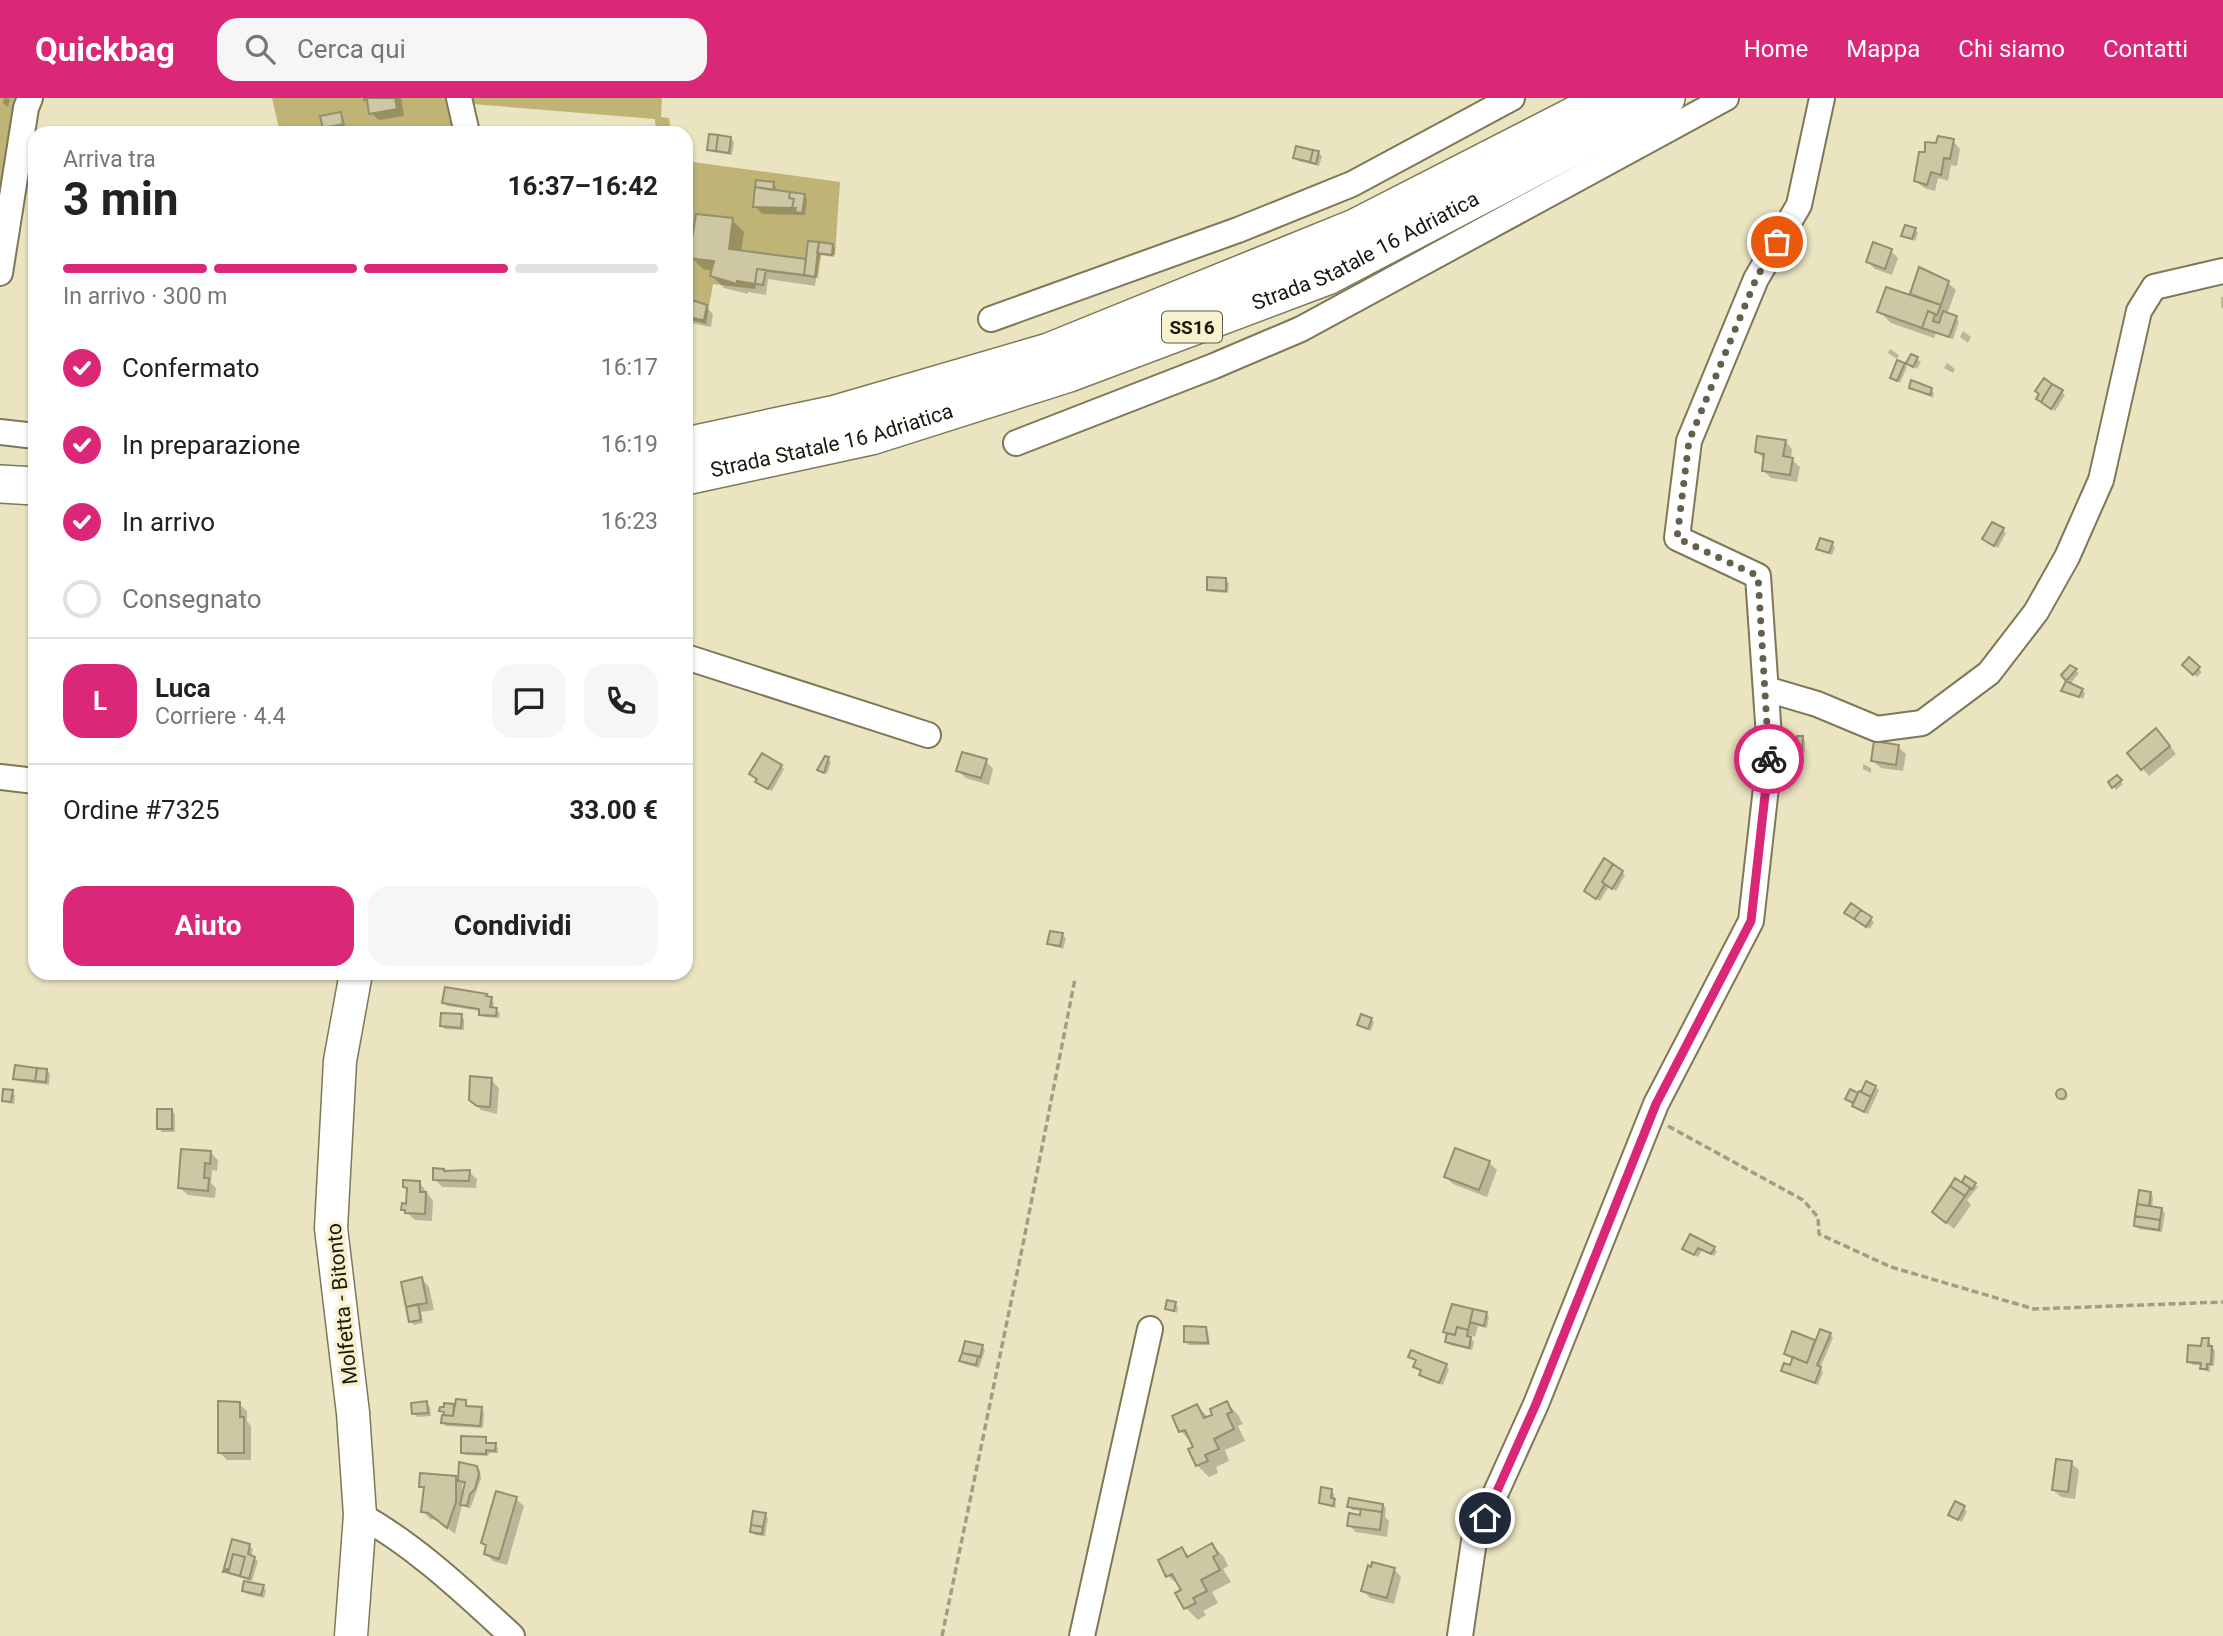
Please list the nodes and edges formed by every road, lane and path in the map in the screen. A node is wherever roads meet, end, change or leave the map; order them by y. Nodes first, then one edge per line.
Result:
1 (30, 98) edge
2 (459, 98) edge
3 (1512, 98) edge
4 (1609, 98) edge
5 (1666, 98) edge
6 (1726, 98) edge
7 (1822, 98) edge
8 (465, 126) edge
9 (2223, 271) edge
10 (0, 273) edge
11 (991, 319) dead end
12 (0, 432) edge
13 (28, 435) edge
14 (1016, 443) dead end
15 (693, 445) edge
16 (693, 474) edge
17 (0, 484) edge
18 (28, 486) edge
19 (0, 508) edge
20 (28, 510) edge
21 (693, 659) edge
22 (1766, 689) junction
23 (928, 735) dead end
24 (0, 778) edge
25 (28, 780) edge
26 (1075, 979) dead end
27 (355, 980) edge
28 (1651, 1116) junction
29 (2223, 1303) edge
30 (1150, 1329) dead end
31 (360, 1515) junction
32 (351, 1636) edge
33 (512, 1636) edge
34 (942, 1636) edge
35 (1082, 1636) edge
36 (1460, 1636) edge

1 - 10 street
2 - 8 street
3 - 11 street
4 - 15 highway, Strada Statale 16 Adriatica / SS16
5 - 16 highway, Strada Statale 16 Adriatica / SS16
6 - 14 street
7 - 22 street
9 - 22 street
12 - 13 street
17 - 18 highway
19 - 20 highway
21 - 23 street
22 - 28 street
24 - 25 street
26 - 34 path
27 - 31 main road, Molfetta - Bitonto
28 - 29 path
28 - 36 street
30 - 35 street
31 - 32 main road, Molfetta - Bitonto
31 - 33 street

